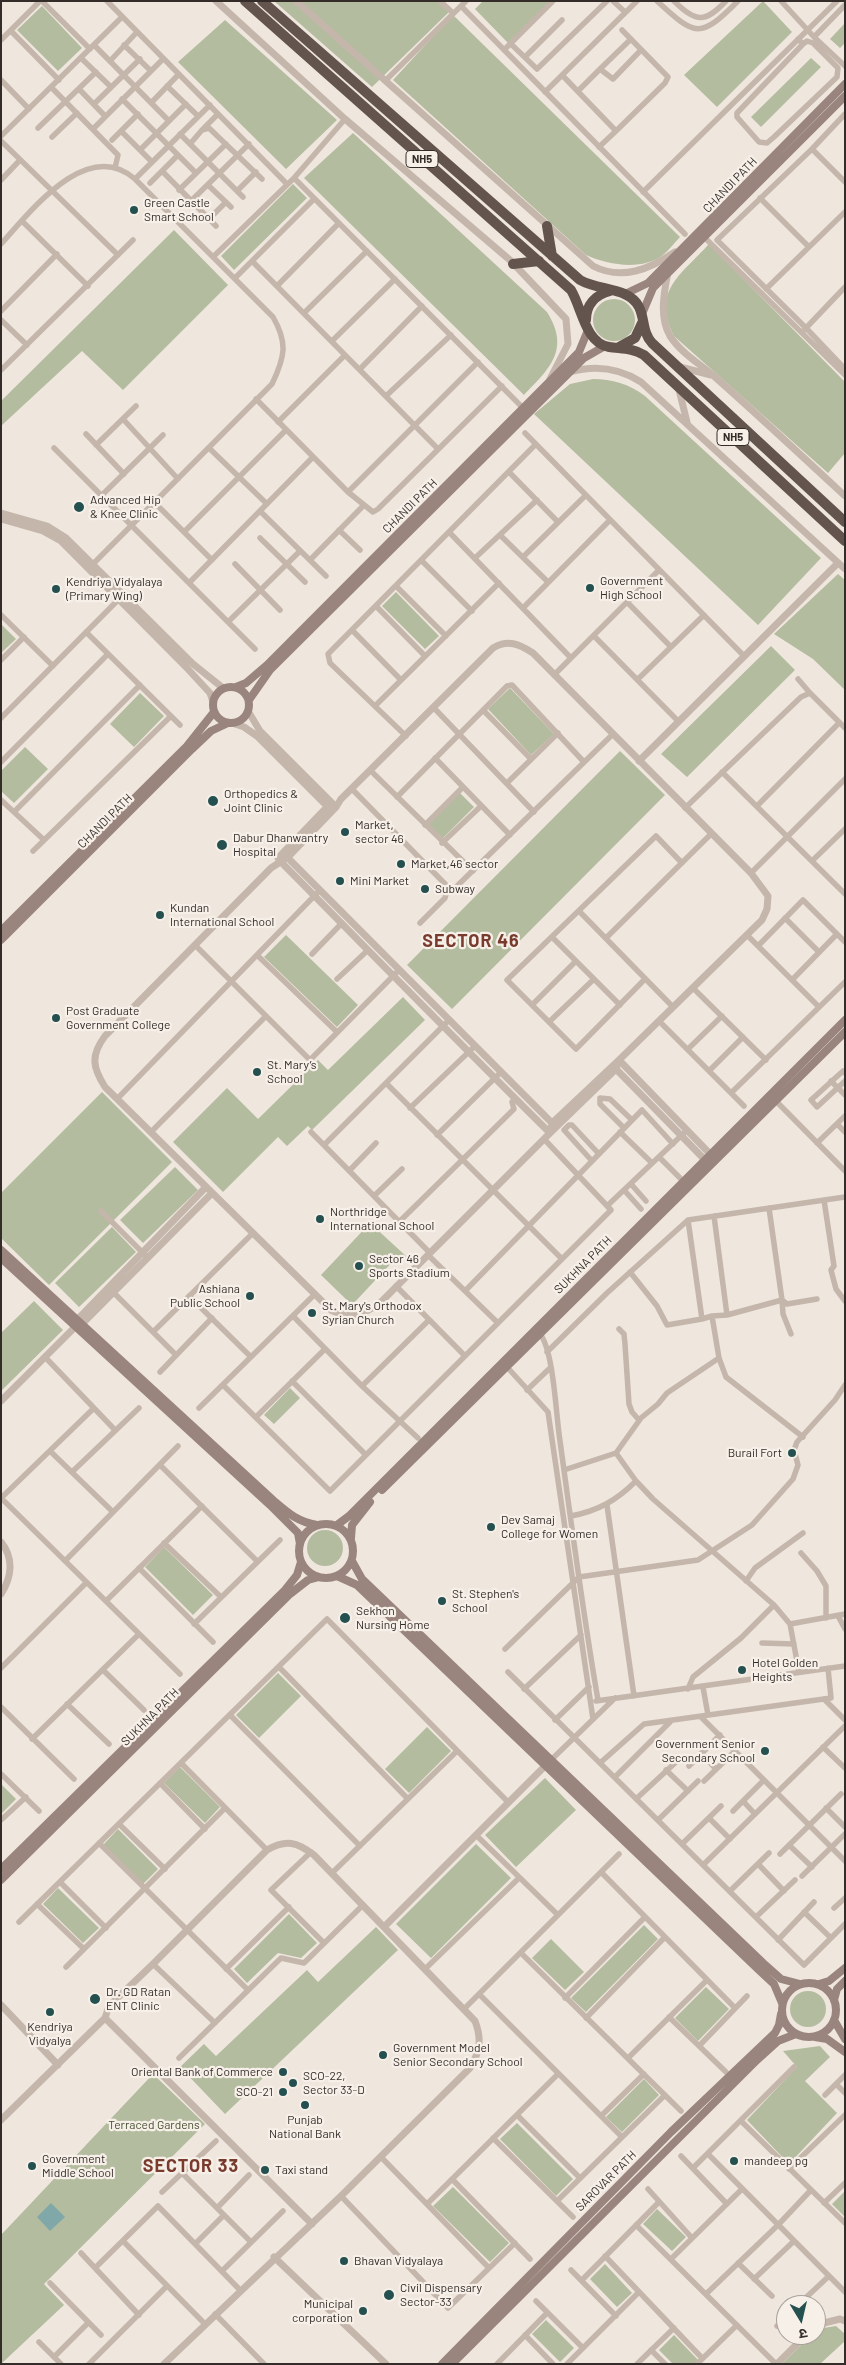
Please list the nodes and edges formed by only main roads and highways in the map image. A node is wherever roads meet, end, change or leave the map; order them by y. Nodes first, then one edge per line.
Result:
1 (245, 1) edge
2 (262, 1) edge
3 (845, 84) edge
4 (845, 96) edge
5 (548, 226) road end
6 (552, 256) junction
7 (538, 261) junction
8 (513, 264) road end
9 (613, 291) junction
10 (625, 294) junction
11 (642, 317) junction
12 (587, 328) junction
13 (609, 347) junction
14 (845, 522) edge
15 (845, 541) edge
16 (236, 687) junction
17 (249, 700) junction
18 (214, 712) junction
19 (230, 723) junction
20 (1, 931) edge
21 (1, 940) edge
22 (845, 1020) edge
23 (845, 1032) edge
24 (711, 1160) junction
25 (1, 1250) edge
26 (1, 1258) edge
27 (78, 1323) junction
28 (317, 1525) junction
29 (336, 1525) junction
30 (351, 1538) junction
31 (300, 1544) junction
32 (352, 1561) junction
33 (301, 1562) junction
34 (337, 1576) junction
35 (320, 1577) junction
36 (548, 1762) junction
37 (1, 1869) edge
38 (1, 1880) edge
39 (845, 1968) edge
40 (845, 1981) edge
41 (800, 1984) junction
42 (819, 1984) junction
43 (834, 2000) junction
44 (782, 2003) junction
45 (781, 2014) junction
46 (834, 2020) junction
47 (796, 2034) junction
48 (815, 2036) junction
49 (845, 2039) edge
50 (845, 2052) edge
51 (442, 2364) edge
52 (452, 2364) edge

1 - 7 highway, NH5
2 - 6 highway, NH5
3 - 10 main road, CHANDI PATH
4 - 11 main road, CHANDI PATH
5 - 6 highway
6 - 9 highway, NH5
7 - 8 highway
7 - 12 highway, NH5
9 - 10 highway, NH5
9 - 12 highway
10 - 11 highway, NH5
11 - 13 highway
11 - 14 highway, NH5
12 - 13 highway, NH5
12 - 16 main road, CHANDI PATH
13 - 15 highway, NH5
13 - 17 main road, CHANDI PATH
16 - 17 main road
16 - 18 main road
17 - 19 main road
18 - 19 main road
18 - 20 main road, CHANDI PATH
19 - 21 main road, CHANDI PATH
22 - 24 main road, SUKHNA PATH
23 - 24 main road, SUKHNA PATH
24 - 29 main road, SUKHNA PATH
24 - 30 main road, SUKHNA PATH
25 - 27 main road
26 - 27 main road
27 - 28 main road
27 - 31 main road
28 - 29 main road
28 - 31 main road
29 - 30 main road
30 - 32 main road
31 - 33 main road
32 - 34 main road
32 - 36 main road
33 - 35 main road
33 - 37 main road, SUKHNA PATH
34 - 35 main road
34 - 36 main road
35 - 38 main road, SUKHNA PATH
36 - 41 main road
36 - 44 main road
39 - 42 main road
40 - 43 main road
41 - 42 main road
41 - 44 main road
42 - 43 main road
43 - 46 main road
44 - 45 main road
45 - 47 main road
45 - 51 main road, SAROVAR PATH
46 - 48 main road
46 - 49 main road
47 - 48 main road
47 - 52 main road, SAROVAR PATH
48 - 50 main road

